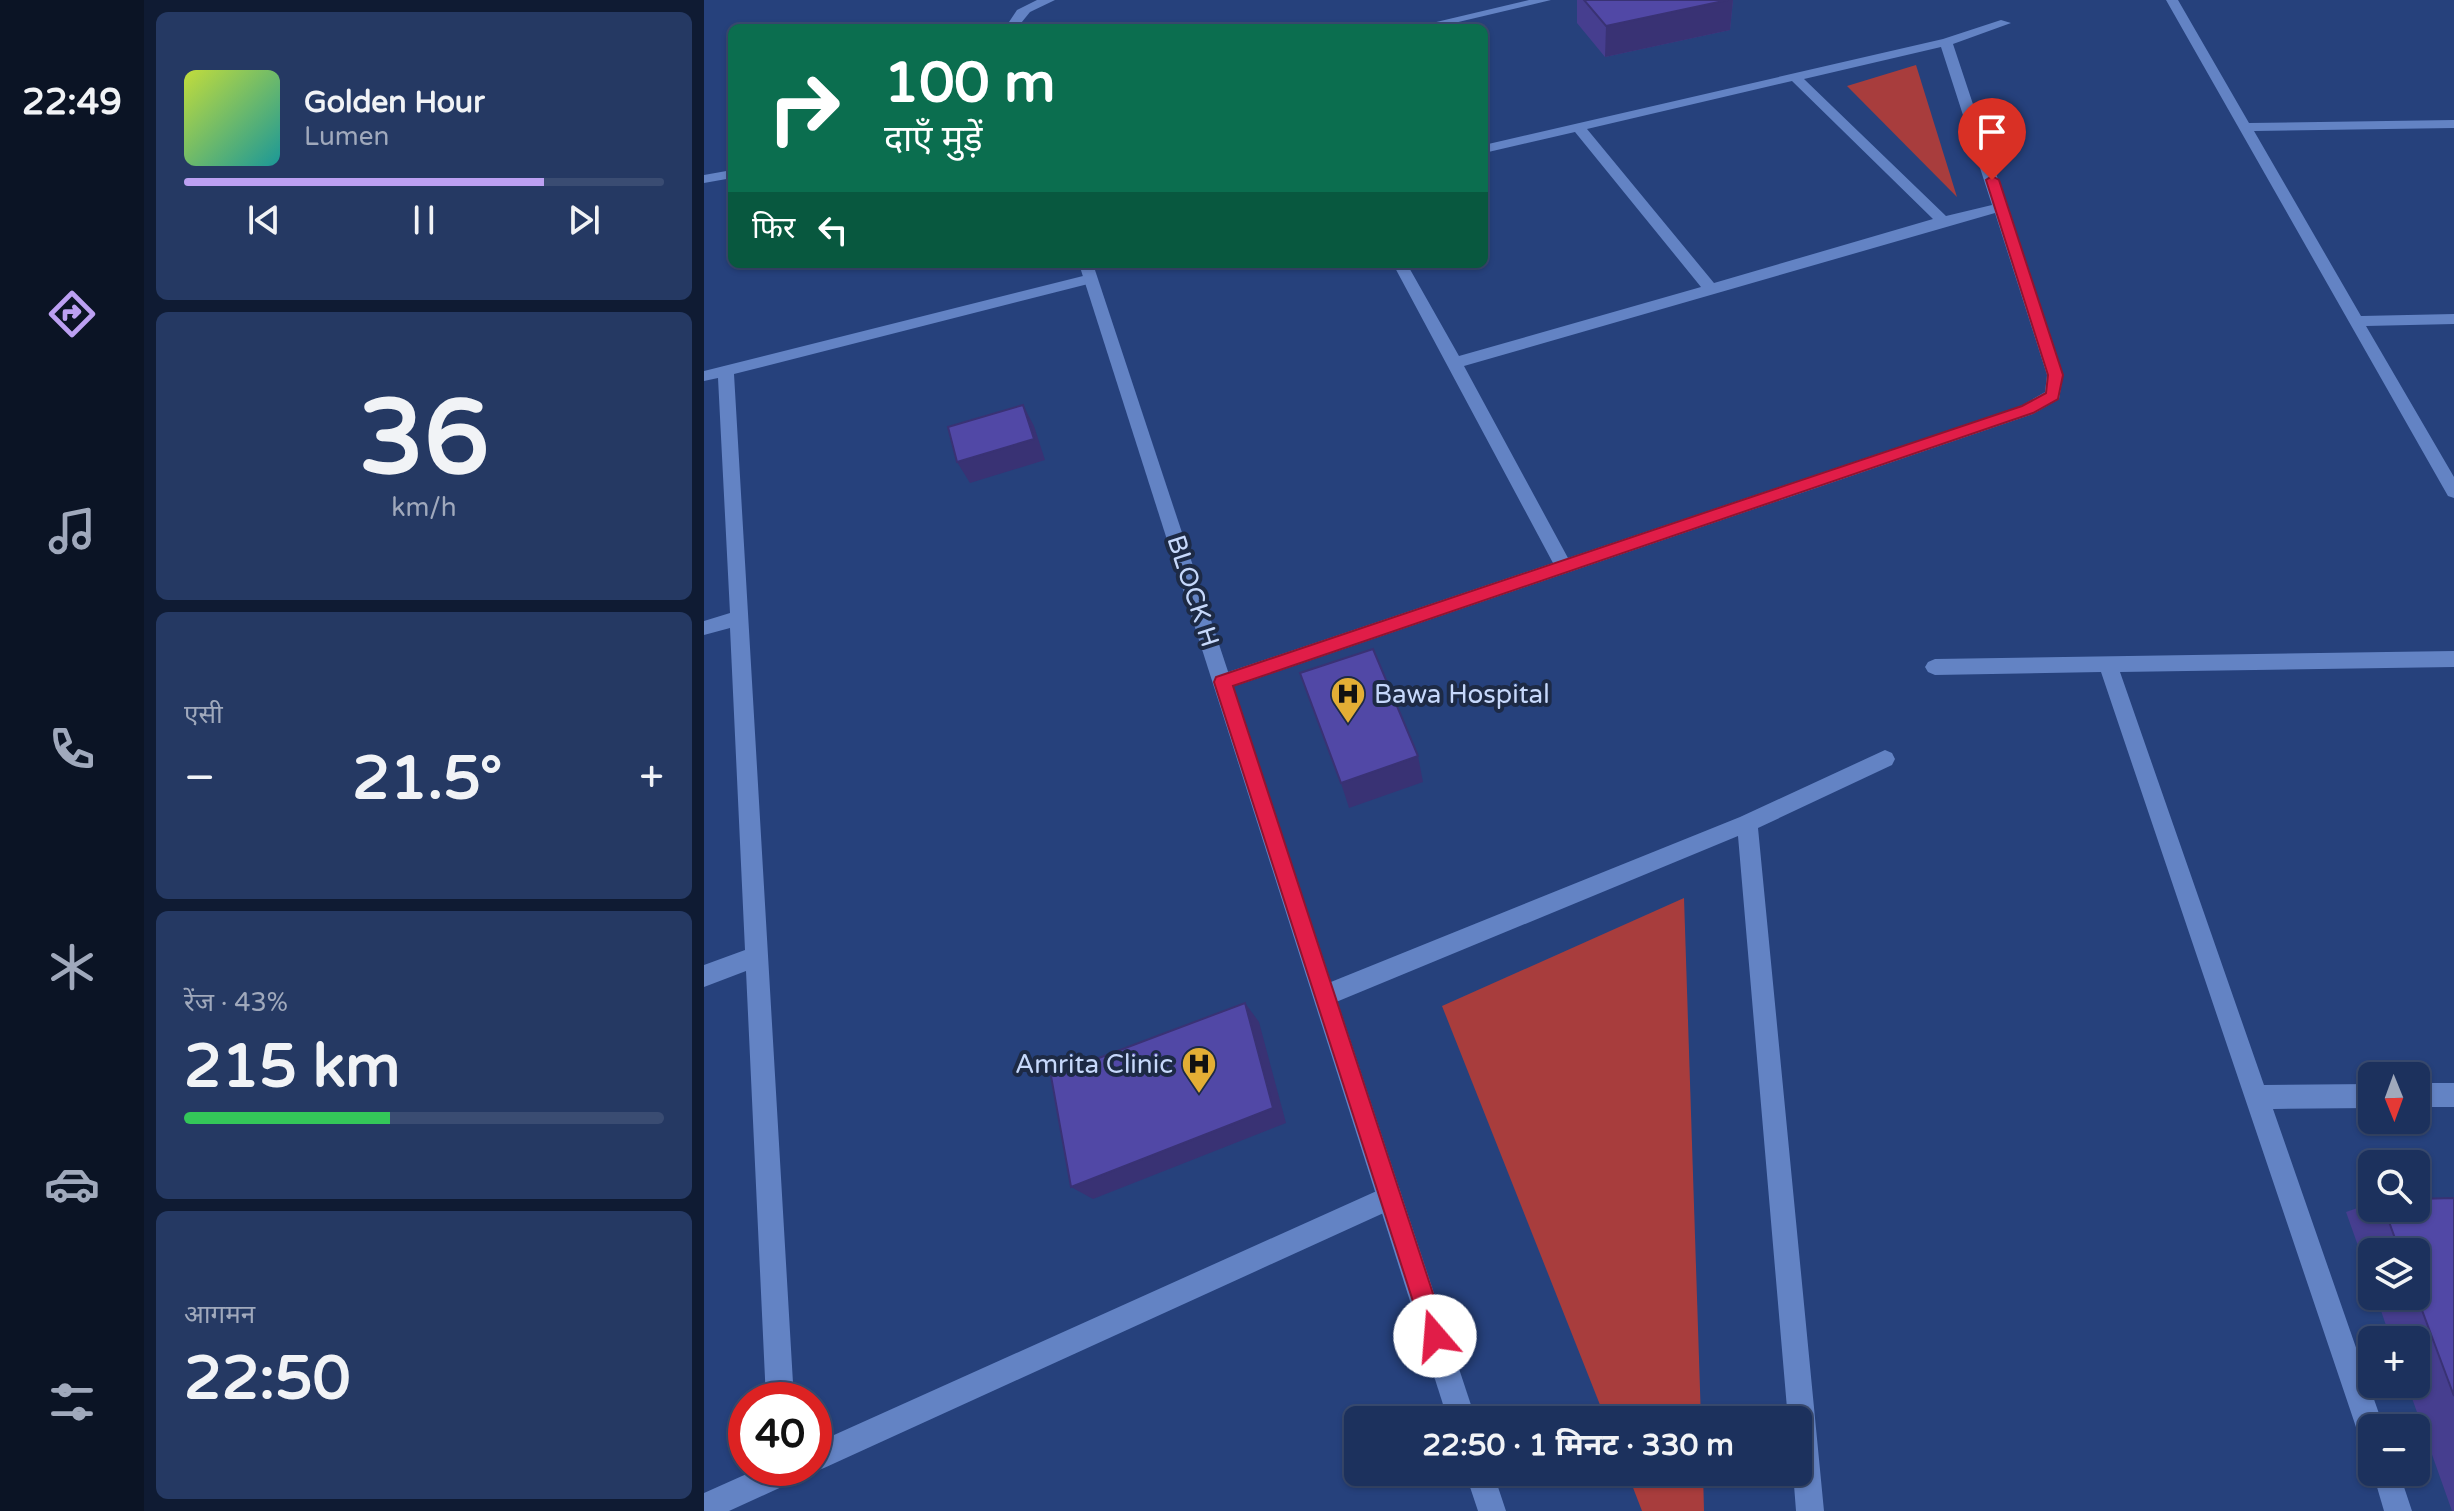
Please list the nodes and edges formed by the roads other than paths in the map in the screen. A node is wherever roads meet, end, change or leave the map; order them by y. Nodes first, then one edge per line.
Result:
1 (1015, 0) edge
2 (1049, 0) edge
3 (1545, 0) edge
4 (2172, 0) edge
5 (1510, 3) edge
6 (2005, 23) dead end
7 (1012, 24) edge
8 (1432, 24) edge
9 (1946, 42) junction
10 (1796, 78) junction
11 (2454, 124) edge
12 (1578, 127) junction
13 (2247, 127) junction
14 (1488, 148) edge
15 (728, 175) edge
16 (704, 179) edge
17 (2002, 207) junction
18 (1943, 221) junction
19 (1402, 268) edge
20 (1088, 272) edge
21 (1710, 288) junction
22 (2454, 319) edge
23 (2354, 321) junction
24 (1455, 363) junction
25 (726, 370) junction
26 (704, 376) edge
27 (2454, 492) edge
28 (1564, 567) junction
29 (739, 618) junction
30 (704, 628) edge
31 (2454, 659) edge
32 (2108, 664) junction
33 (1935, 667) dead end
34 (1223, 682) junction
35 (1885, 759) dead end
36 (1747, 823) junction
37 (757, 956) junction
38 (704, 976) edge
39 (1324, 996) junction
40 (2430, 1095) edge
41 (2454, 1095) edge
42 (2358, 1096) edge
43 (2258, 1097) junction
44 (1390, 1197) junction
45 (779, 1382) edge
46 (1457, 1406) edge
47 (2366, 1414) edge
48 (832, 1450) edge
49 (750, 1486) edge
50 (1484, 1486) edge
51 (2390, 1486) edge
52 (704, 1508) edge
53 (1492, 1511) edge
54 (1810, 1511) edge
55 (2398, 1511) edge

1 - 7 street
2 - 7 street
3 - 5 street
4 - 13 street
5 - 8 street
6 - 9 street
9 - 10 street
9 - 17 street
10 - 12 street
10 - 18 street
11 - 13 street
12 - 14 street
12 - 21 street
13 - 23 street
15 - 16 street
17 - 18 street
17 - 28 street
18 - 21 street
19 - 24 street
20 - 25 street
20 - 34 street, BLOCK H
21 - 24 street
22 - 23 street
23 - 27 street
24 - 28 street
25 - 26 street
25 - 29 street
28 - 34 street
29 - 30 street
29 - 37 street
31 - 32 street
32 - 33 street
32 - 43 street
34 - 39 street, BLOCK H
35 - 36 street
36 - 39 street
36 - 54 street
37 - 38 street
37 - 45 street
39 - 44 street, BLOCK H
40 - 41 street
42 - 43 street
43 - 47 street
44 - 46 street, BLOCK H
44 - 48 street
49 - 52 street
50 - 53 street
51 - 55 street

